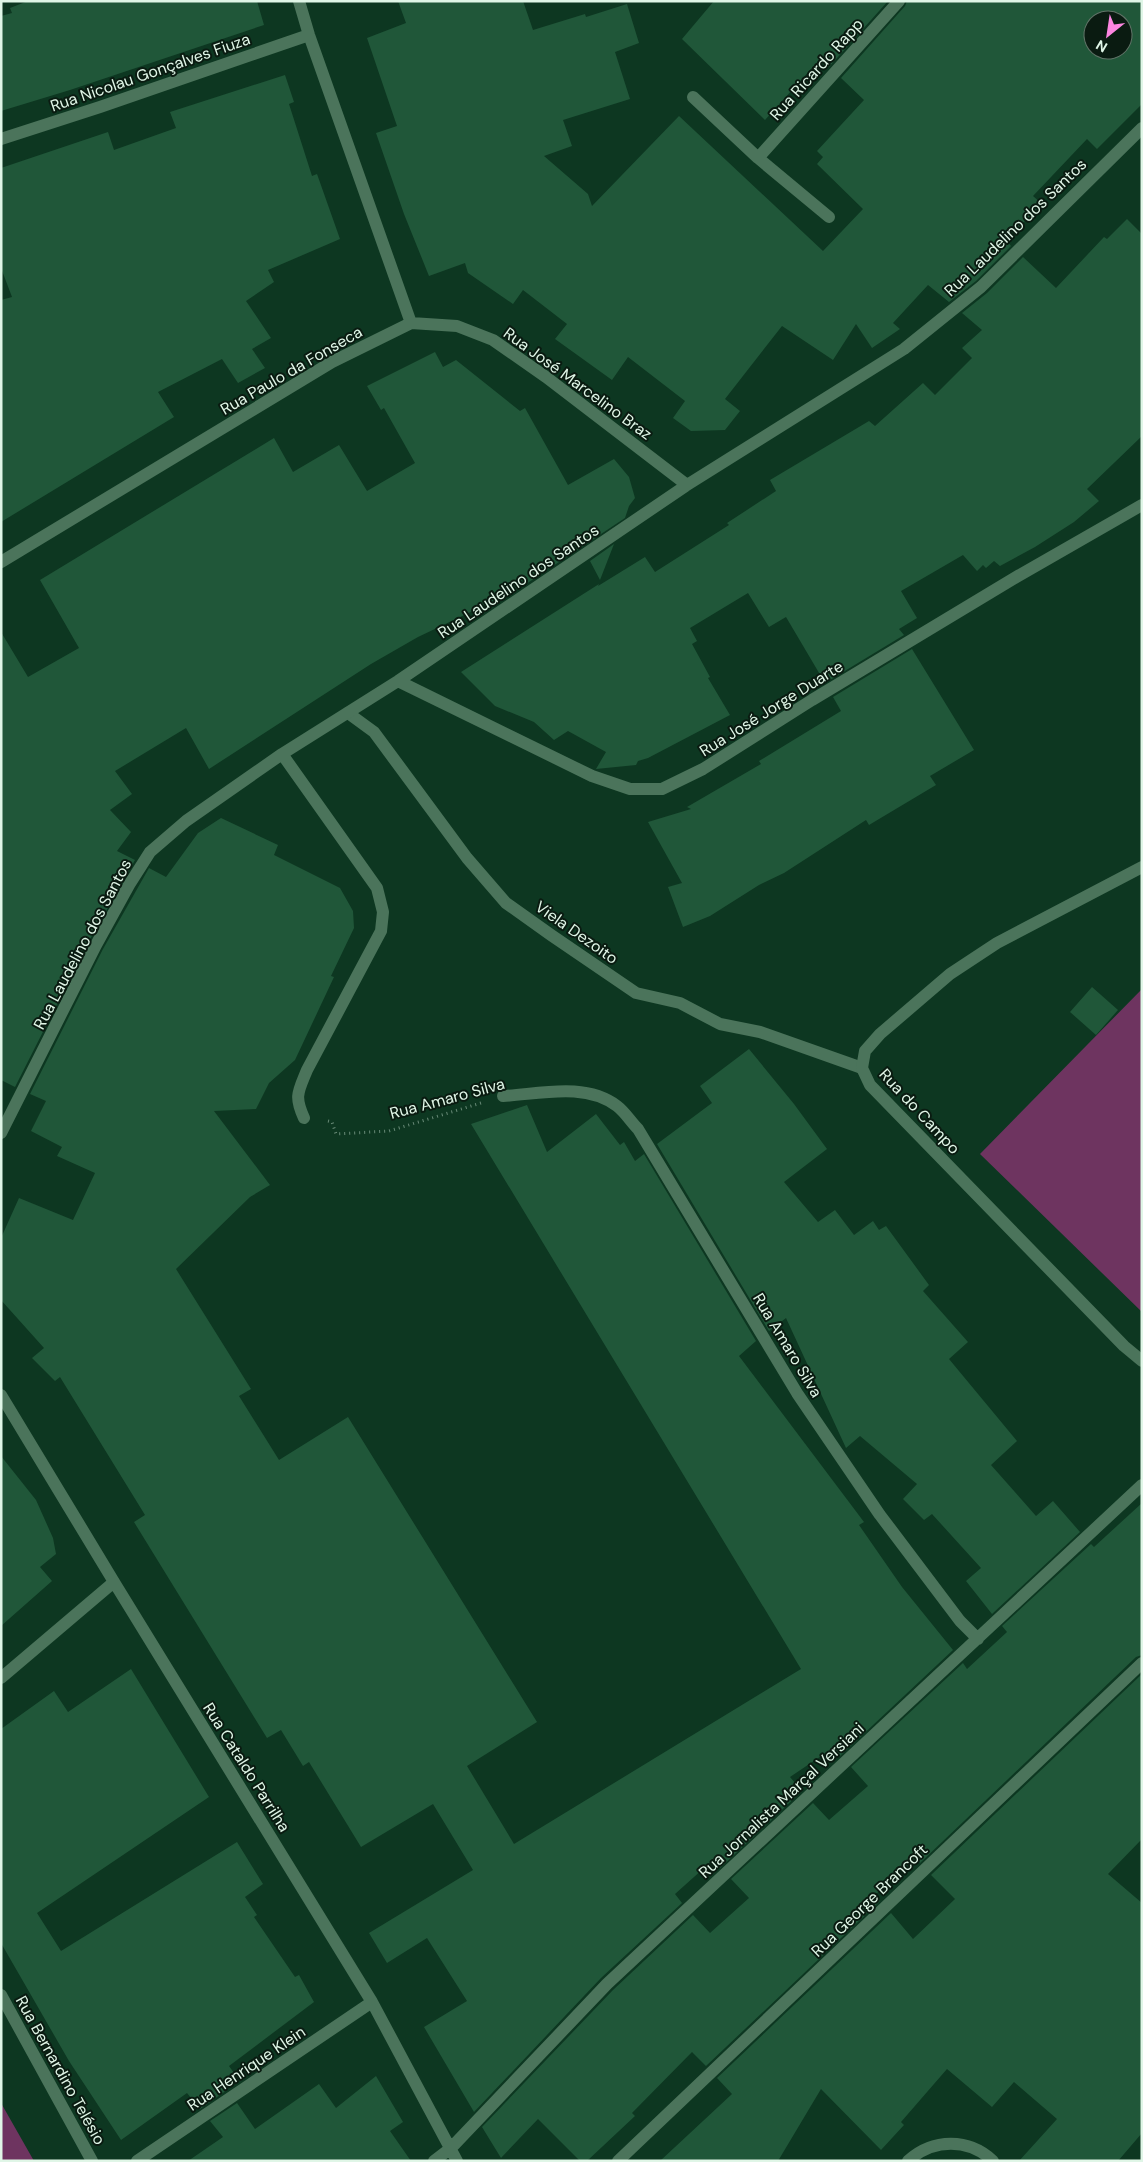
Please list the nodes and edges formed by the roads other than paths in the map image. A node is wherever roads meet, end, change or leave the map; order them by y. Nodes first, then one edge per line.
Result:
1 (299, 1) edge
2 (899, 1) edge
3 (309, 35) junction
4 (692, 96) dead end
5 (1142, 128) edge
6 (1, 139) edge
7 (758, 158) junction
8 (829, 216) dead end
9 (411, 323) junction
10 (687, 485) junction
11 (1142, 505) edge
12 (1, 562) edge
13 (398, 681) junction
14 (348, 713) junction
15 (282, 754) junction
16 (1142, 867) edge
17 (862, 1068) junction
18 (503, 1096) road end
19 (304, 1118) road end
20 (1, 1134) edge
21 (1142, 1361) edge
22 (1, 1394) edge
23 (1142, 1485) edge
24 (114, 1582) junction
25 (978, 1639) junction
26 (1142, 1663) edge
27 (1, 1678) edge
28 (1, 1995) edge
29 (372, 2002) junction
30 (451, 2148) junction
31 (92, 2161) edge
32 (137, 2161) edge
33 (434, 2161) edge
34 (456, 2161) edge
35 (618, 2161) edge
36 (908, 2161) edge
37 (993, 2161) edge

1 - 3 street
2 - 7 street, Rua Ricardo Rapp
3 - 6 street, Rua Nicolau Gonçalves Fiuza
3 - 9 street
4 - 7 street
5 - 10 street, Rua Laudelino dos Santos
7 - 8 street
9 - 10 street, Rua José Marcelino Braz
9 - 12 street, Rua Paulo da Fonseca
10 - 13 street, Rua Laudelino dos Santos
11 - 13 street, Rua José Jorge Duarte
13 - 14 street, Rua Laudelino dos Santos
14 - 15 street, Rua Laudelino dos Santos
14 - 17 street, Viela Dezoito
15 - 19 street
15 - 20 street, Rua Laudelino dos Santos
16 - 17 street, Rua do Campo
17 - 21 street, Rua do Campo
18 - 25 street, Rua Amaro Silva
22 - 24 street, Rua Cataldo Parrilha
23 - 25 street, Rua Jornalista Marçal Versiani
24 - 27 street
24 - 29 street, Rua Cataldo Parrilha
25 - 30 street, Rua Jornalista Marçal Versiani
26 - 35 street, Rua George Brancoft
28 - 31 street, Rua Bernardino Telésio
29 - 30 street, Rua Cataldo Parrilha
29 - 32 street, Rua Henrique Klein
30 - 33 street, Rua Jornalista Marçal Versiani
30 - 34 street, Rua Cataldo Parrilha
36 - 37 street

